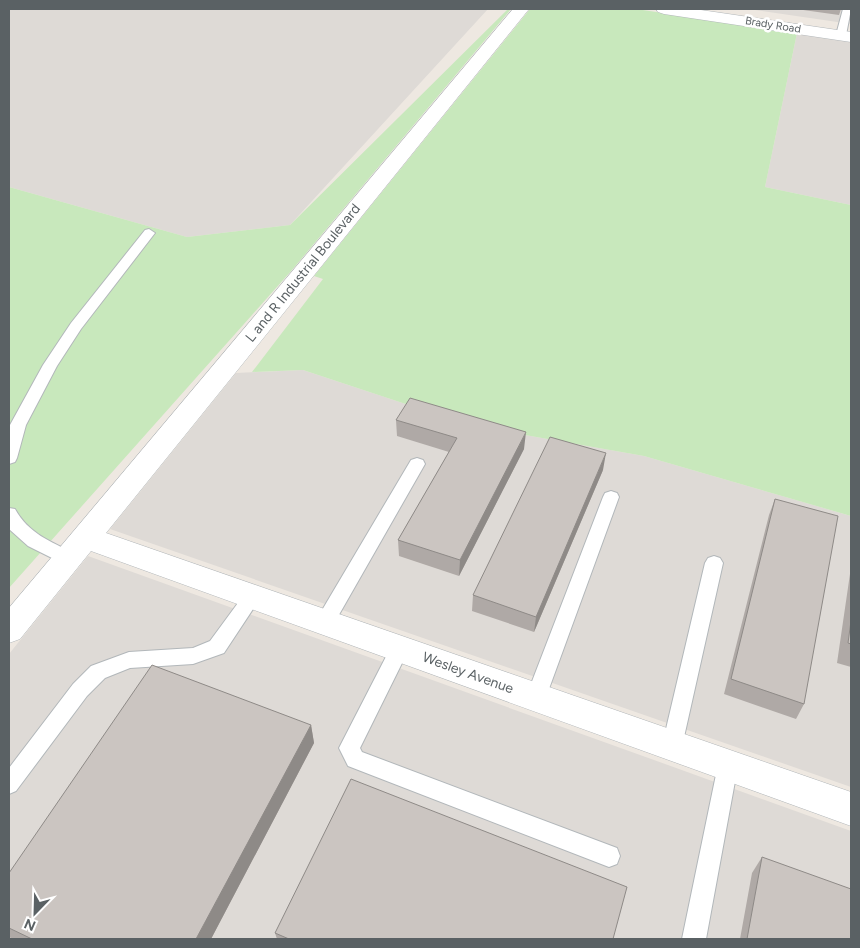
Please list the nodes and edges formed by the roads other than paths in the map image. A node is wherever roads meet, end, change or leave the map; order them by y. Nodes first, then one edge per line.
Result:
1 (521, 9) edge
2 (664, 9) edge
3 (848, 9) edge
4 (717, 13) edge
5 (846, 36) edge
6 (149, 234) dead end
7 (9, 458) edge
8 (417, 464) dead end
9 (611, 497) dead end
10 (9, 514) edge
11 (77, 548) junction
12 (714, 563) dead end
13 (252, 597) junction
14 (325, 622) junction
15 (9, 630) edge
16 (400, 649) junction
17 (536, 697) junction
18 (672, 746) junction
19 (728, 765) junction
20 (9, 784) edge
21 (851, 809) edge
22 (609, 856) dead end
23 (694, 939) edge

1 - 11 street, L and R Industrial Boulevard
2 - 4 street, Brady Road
3 - 5 lane
4 - 5 street, Brady Road
6 - 7 lane
8 - 14 lane
9 - 17 lane
10 - 11 lane
11 - 13 street, Wesley Avenue
11 - 15 street, L and R Industrial Boulevard
12 - 18 lane
13 - 14 street, Wesley Avenue
13 - 20 lane
14 - 16 street, Wesley Avenue
16 - 17 street, Wesley Avenue
16 - 22 lane
17 - 18 street, Wesley Avenue
18 - 19 street, Wesley Avenue
19 - 21 street, Wesley Avenue
19 - 23 lane

